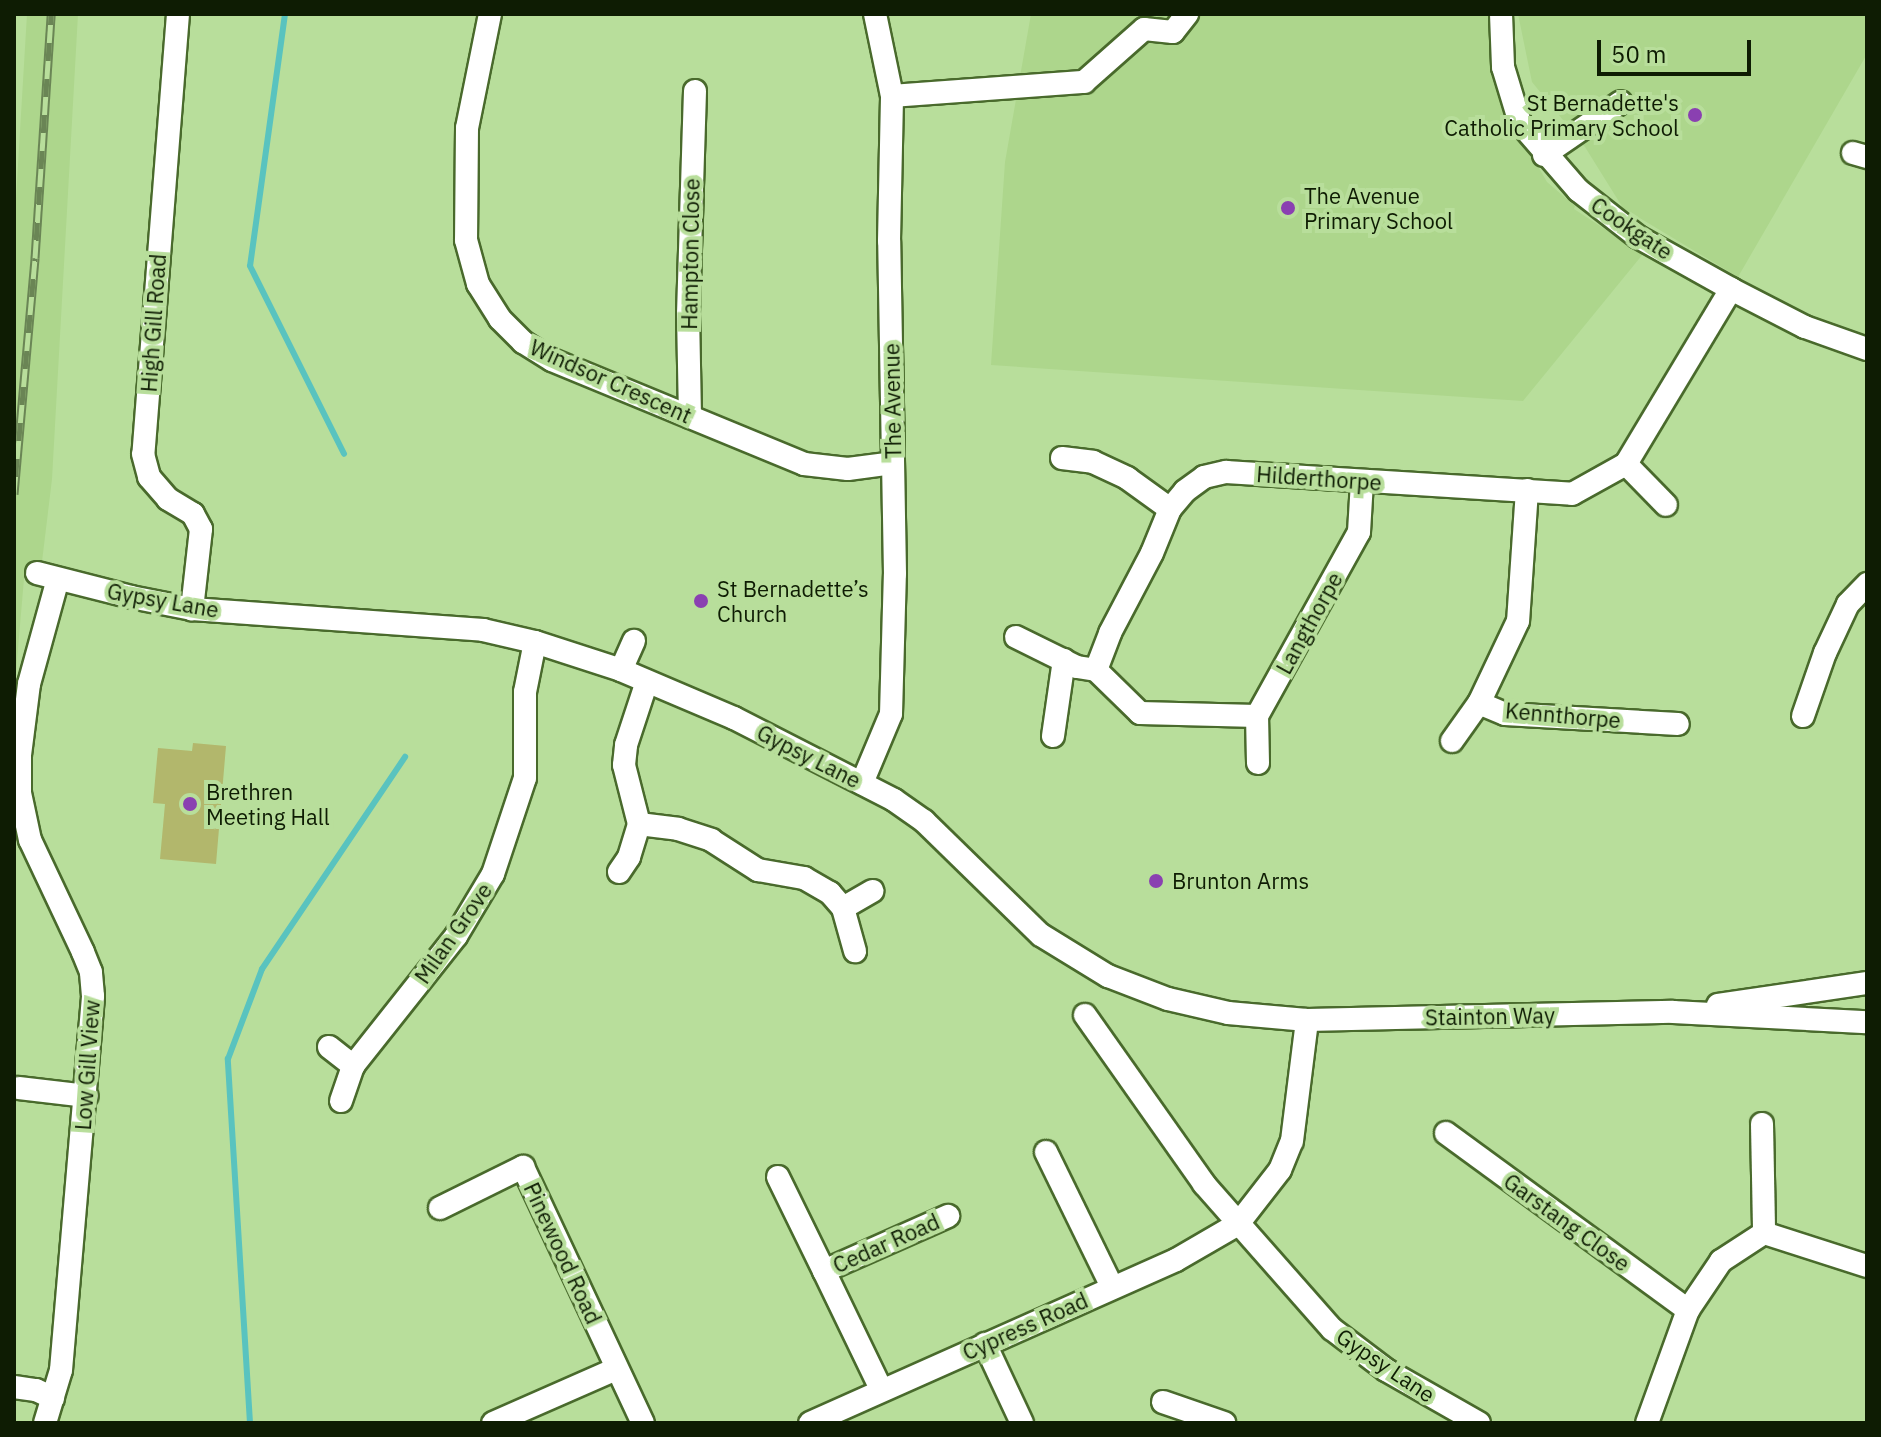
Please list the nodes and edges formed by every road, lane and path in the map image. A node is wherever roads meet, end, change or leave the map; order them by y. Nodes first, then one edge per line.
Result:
1 (178, 14) edge
2 (490, 14) edge
3 (875, 14) edge
4 (1187, 14) edge
5 (1501, 14) edge
6 (695, 91) dead end
7 (892, 96) junction
8 (1621, 102) dead end
9 (1544, 155) junction
10 (1731, 289) junction
11 (1867, 349) edge
12 (690, 417) junction
13 (1062, 458) dead end
14 (893, 463) junction
15 (1626, 464) junction
16 (1362, 482) junction
17 (1527, 490) junction
18 (1666, 505) dead end
19 (1170, 509) junction
20 (48, 576) joint
21 (1867, 584) edge
22 (192, 609) junction
23 (1016, 637) dead end
24 (634, 641) dead end
25 (535, 642) junction
26 (1064, 660) junction
27 (621, 670) junction
28 (1096, 670) junction
29 (647, 681) junction
30 (1479, 703) junction
31 (1257, 716) junction
32 (1803, 716) dead end
33 (1678, 724) dead end
34 (1053, 736) dead end
35 (1452, 741) dead end
36 (1258, 763) dead end
37 (862, 783) junction
38 (639, 824) junction
39 (619, 872) dead end
40 (872, 891) dead end
41 (843, 908) junction
42 (855, 951) dead end
43 (1867, 983) edge
44 (1673, 1012) junction
45 (1085, 1015) dead end
46 (1307, 1020) junction
47 (1867, 1022) edge
48 (329, 1047) dead end
49 (353, 1066) junction
50 (19, 1088) dead end
51 (87, 1096) junction
52 (341, 1101) dead end
53 (1762, 1124) dead end
54 (1446, 1133) dead end
55 (1046, 1152) dead end
56 (778, 1177) dead end
57 (440, 1208) dead end
58 (948, 1216) dead end
59 (1238, 1224) junction
60 (1764, 1233) junction
61 (1867, 1266) edge
62 (824, 1271) junction
63 (1112, 1287) junction
64 (1688, 1310) junction
65 (985, 1344) junction
66 (616, 1369) junction
67 (14, 1387) edge
68 (881, 1389) junction
69 (53, 1398) junction
70 (1163, 1402) dead end
71 (45, 1423) edge
72 (493, 1423) edge
73 (643, 1423) edge
74 (810, 1423) edge
75 (1022, 1423) edge
76 (1224, 1423) edge
77 (1479, 1423) edge
78 (1647, 1423) edge

1 - 22 street, High Gill Road
2 - 12 street, Windsor Crescent
3 - 7 street, The Avenue
4 - 7 street
5 - 9 street, Cookgate
6 - 12 street, Hampton Close
7 - 14 street, The Avenue
8 - 9 street
9 - 10 street, Cookgate
10 - 11 street, Cookgate
10 - 15 street, Hilderthorpe
12 - 14 street, Windsor Crescent
13 - 19 street
14 - 37 street, The Avenue
15 - 17 street, Hilderthorpe
15 - 18 street
16 - 17 street, Hilderthorpe
16 - 19 street, Hilderthorpe
16 - 31 street, Langthorpe
17 - 30 street, Kennthorpe
19 - 28 street, Hilderthorpe
20 - 22 street, Gypsy Lane
20 - 51 street, Low Gill View
21 - 32 street
22 - 25 street, Gypsy Lane
23 - 26 street
24 - 27 street
25 - 27 street, Gypsy Lane
25 - 49 street, Milan Grove
26 - 28 street
26 - 34 street
27 - 29 street, Gypsy Lane
28 - 31 street
29 - 37 street, Gypsy Lane
29 - 38 street
30 - 33 street, Kennthorpe
30 - 35 street
31 - 36 street
37 - 46 street, Gypsy Lane
38 - 39 street
38 - 41 street
40 - 41 street
41 - 42 street
43 - 44 street, Stainton Way
44 - 46 street, Stainton Way
44 - 47 street, Stainton Way
45 - 59 street, Gypsy Lane
46 - 59 street
48 - 49 street
49 - 52 street, Milan Grove
50 - 51 street
51 - 69 street, Low Gill View
53 - 60 street
54 - 64 street, Garstang Close
55 - 63 street
56 - 62 street, Cedar Road
57 - 66 street, Pinewood Road
58 - 62 street, Cedar Road
59 - 63 street, Cypress Road
59 - 77 street, Gypsy Lane
60 - 61 street
60 - 64 street
62 - 68 street, Cedar Road
63 - 65 street, Cypress Road
64 - 78 street
65 - 68 street, Cypress Road
65 - 75 street
66 - 72 street
66 - 73 street, Pinewood Road
67 - 69 street
68 - 74 street, Cypress Road
69 - 71 street, Low Gill View
70 - 76 street

